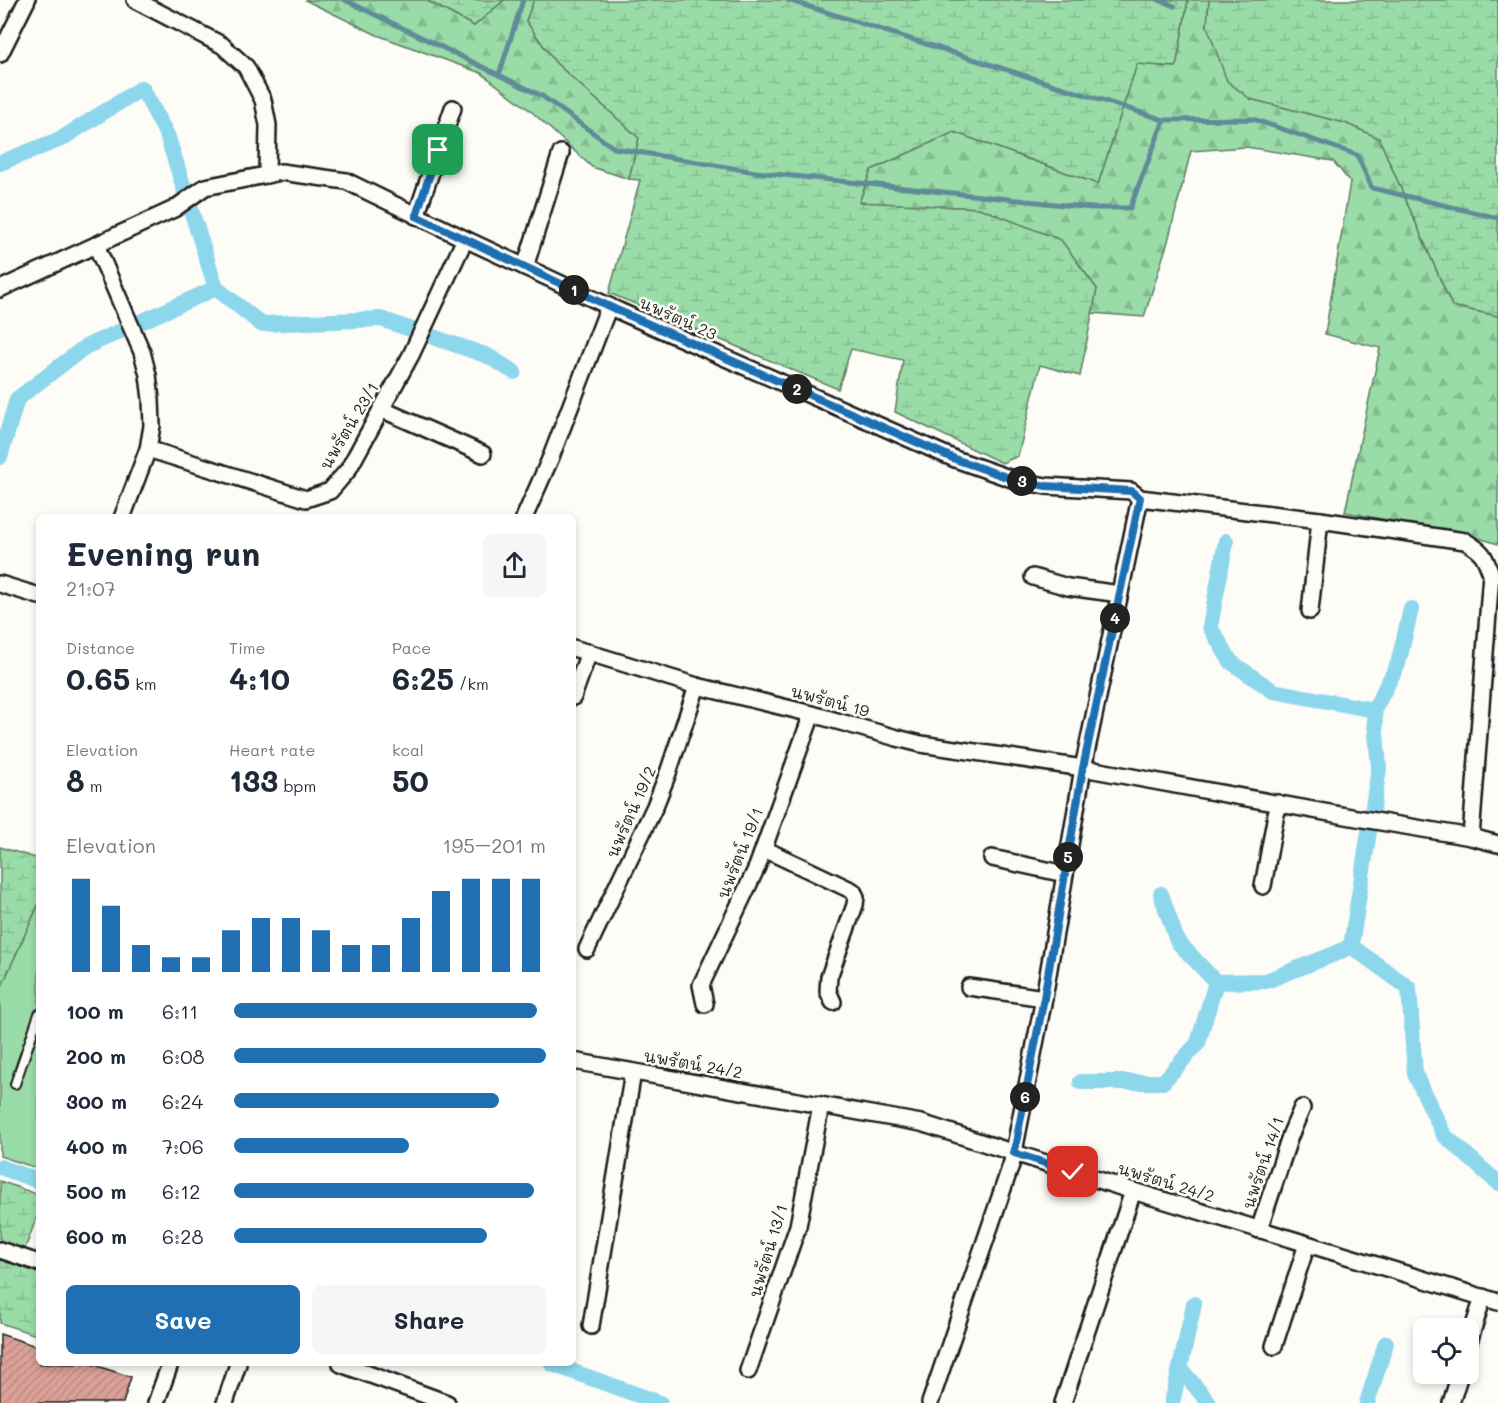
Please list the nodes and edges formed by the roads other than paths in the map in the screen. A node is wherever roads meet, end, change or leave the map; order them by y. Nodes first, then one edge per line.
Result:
1 (27, 0) edge
2 (135, 0) edge
3 (0, 54) edge
4 (453, 108) dead end
5 (561, 153) dead end
6 (267, 175) junction
7 (416, 216) junction
8 (465, 239) junction
9 (96, 245) junction
10 (525, 267) junction
11 (0, 289) edge
12 (609, 306) junction
13 (381, 409) junction
14 (148, 449) junction
15 (483, 454) dead end
16 (1140, 498) junction
17 (124, 514) edge
18 (526, 514) edge
19 (1320, 520) junction
20 (1033, 577) dead end
21 (0, 584) edge
22 (1120, 594) junction
23 (36, 595) edge
24 (1310, 611) dead end
25 (576, 649) edge
26 (589, 652) junction
27 (697, 686) junction
28 (576, 689) edge
29 (812, 714) junction
30 (1083, 768) junction
31 (1278, 803) junction
32 (1471, 837) junction
33 (1498, 844) edge
34 (764, 849) junction
35 (992, 858) dead end
36 (1065, 874) junction
37 (1263, 886) dead end
38 (587, 949) dead end
39 (969, 987) dead end
40 (1044, 998) junction
41 (833, 1002) dead end
42 (705, 1004) dead end
43 (36, 1023) edge
44 (576, 1061) edge
45 (633, 1072) junction
46 (15, 1084) dead end
47 (821, 1105) junction
48 (1302, 1108) dead end
49 (1014, 1153) junction
50 (1133, 1191) junction
51 (1259, 1230) junction
52 (1307, 1244) junction
53 (0, 1250) edge
54 (36, 1262) edge
55 (1483, 1297) junction
56 (1498, 1302) edge
57 (1476, 1318) edge
58 (591, 1326) dead end
59 (1274, 1346) dead end
60 (169, 1366) edge
61 (237, 1366) edge
62 (346, 1366) edge
63 (748, 1371) dead end
64 (1457, 1384) edge
65 (156, 1403) edge
66 (225, 1403) edge
67 (447, 1403) edge
68 (930, 1403) edge
69 (1063, 1403) edge
70 (1451, 1403) edge

1 - 3 street
2 - 6 street
4 - 7 street
5 - 10 street
6 - 7 street, นพรัตน์ 23
6 - 9 street, นพรัตน์ 23
7 - 8 street, นพรัตน์ 23
8 - 10 street, นพรัตน์ 23
8 - 13 street, นพรัตน์ 23/1
9 - 11 street
9 - 14 street
10 - 12 street, นพรัตน์ 23
12 - 16 street, นพรัตน์ 23
12 - 18 street
13 - 14 street, นพรัตน์ 23/1
13 - 15 street
14 - 17 street
16 - 19 street, นพรัตน์ 23
16 - 22 street
19 - 24 street
19 - 32 street, นพรัตน์ 23
20 - 22 street
21 - 23 street
22 - 30 street
25 - 26 street, นพรัตน์ 19
26 - 27 street, นพรัตน์ 19
26 - 28 street
27 - 29 street, นพรัตน์ 19
27 - 38 street, นพรัตน์ 19/2
29 - 30 street, นพรัตน์ 19
29 - 34 street, นพรัตน์ 19/1
30 - 31 street, นพรัตน์ 19
30 - 36 street
31 - 32 street, นพรัตน์ 19
31 - 37 street
32 - 33 street, นพรัตน์ 19
34 - 41 street
34 - 42 street, นพรัตน์ 19/1
35 - 36 street
36 - 40 street
39 - 40 street
40 - 49 street
43 - 46 lane
44 - 45 street, นพรัตน์ 24/2
45 - 47 street, นพรัตน์ 24/2
45 - 58 street
47 - 49 street, นพรัตน์ 24/2
47 - 63 street, นพรัตน์ 13/1
48 - 51 street, นพรัตน์ 14/1
49 - 50 street, นพรัตน์ 24/2
49 - 68 street
50 - 51 street, นพรัตน์ 24/2
50 - 69 street
51 - 52 street, นพรัตน์ 24/2
52 - 55 street, นพรัตน์ 24/2
52 - 59 street
53 - 54 street
55 - 56 street, นพรัตน์ 24/2
55 - 57 street
60 - 65 street
61 - 66 street
62 - 67 street
64 - 70 street

